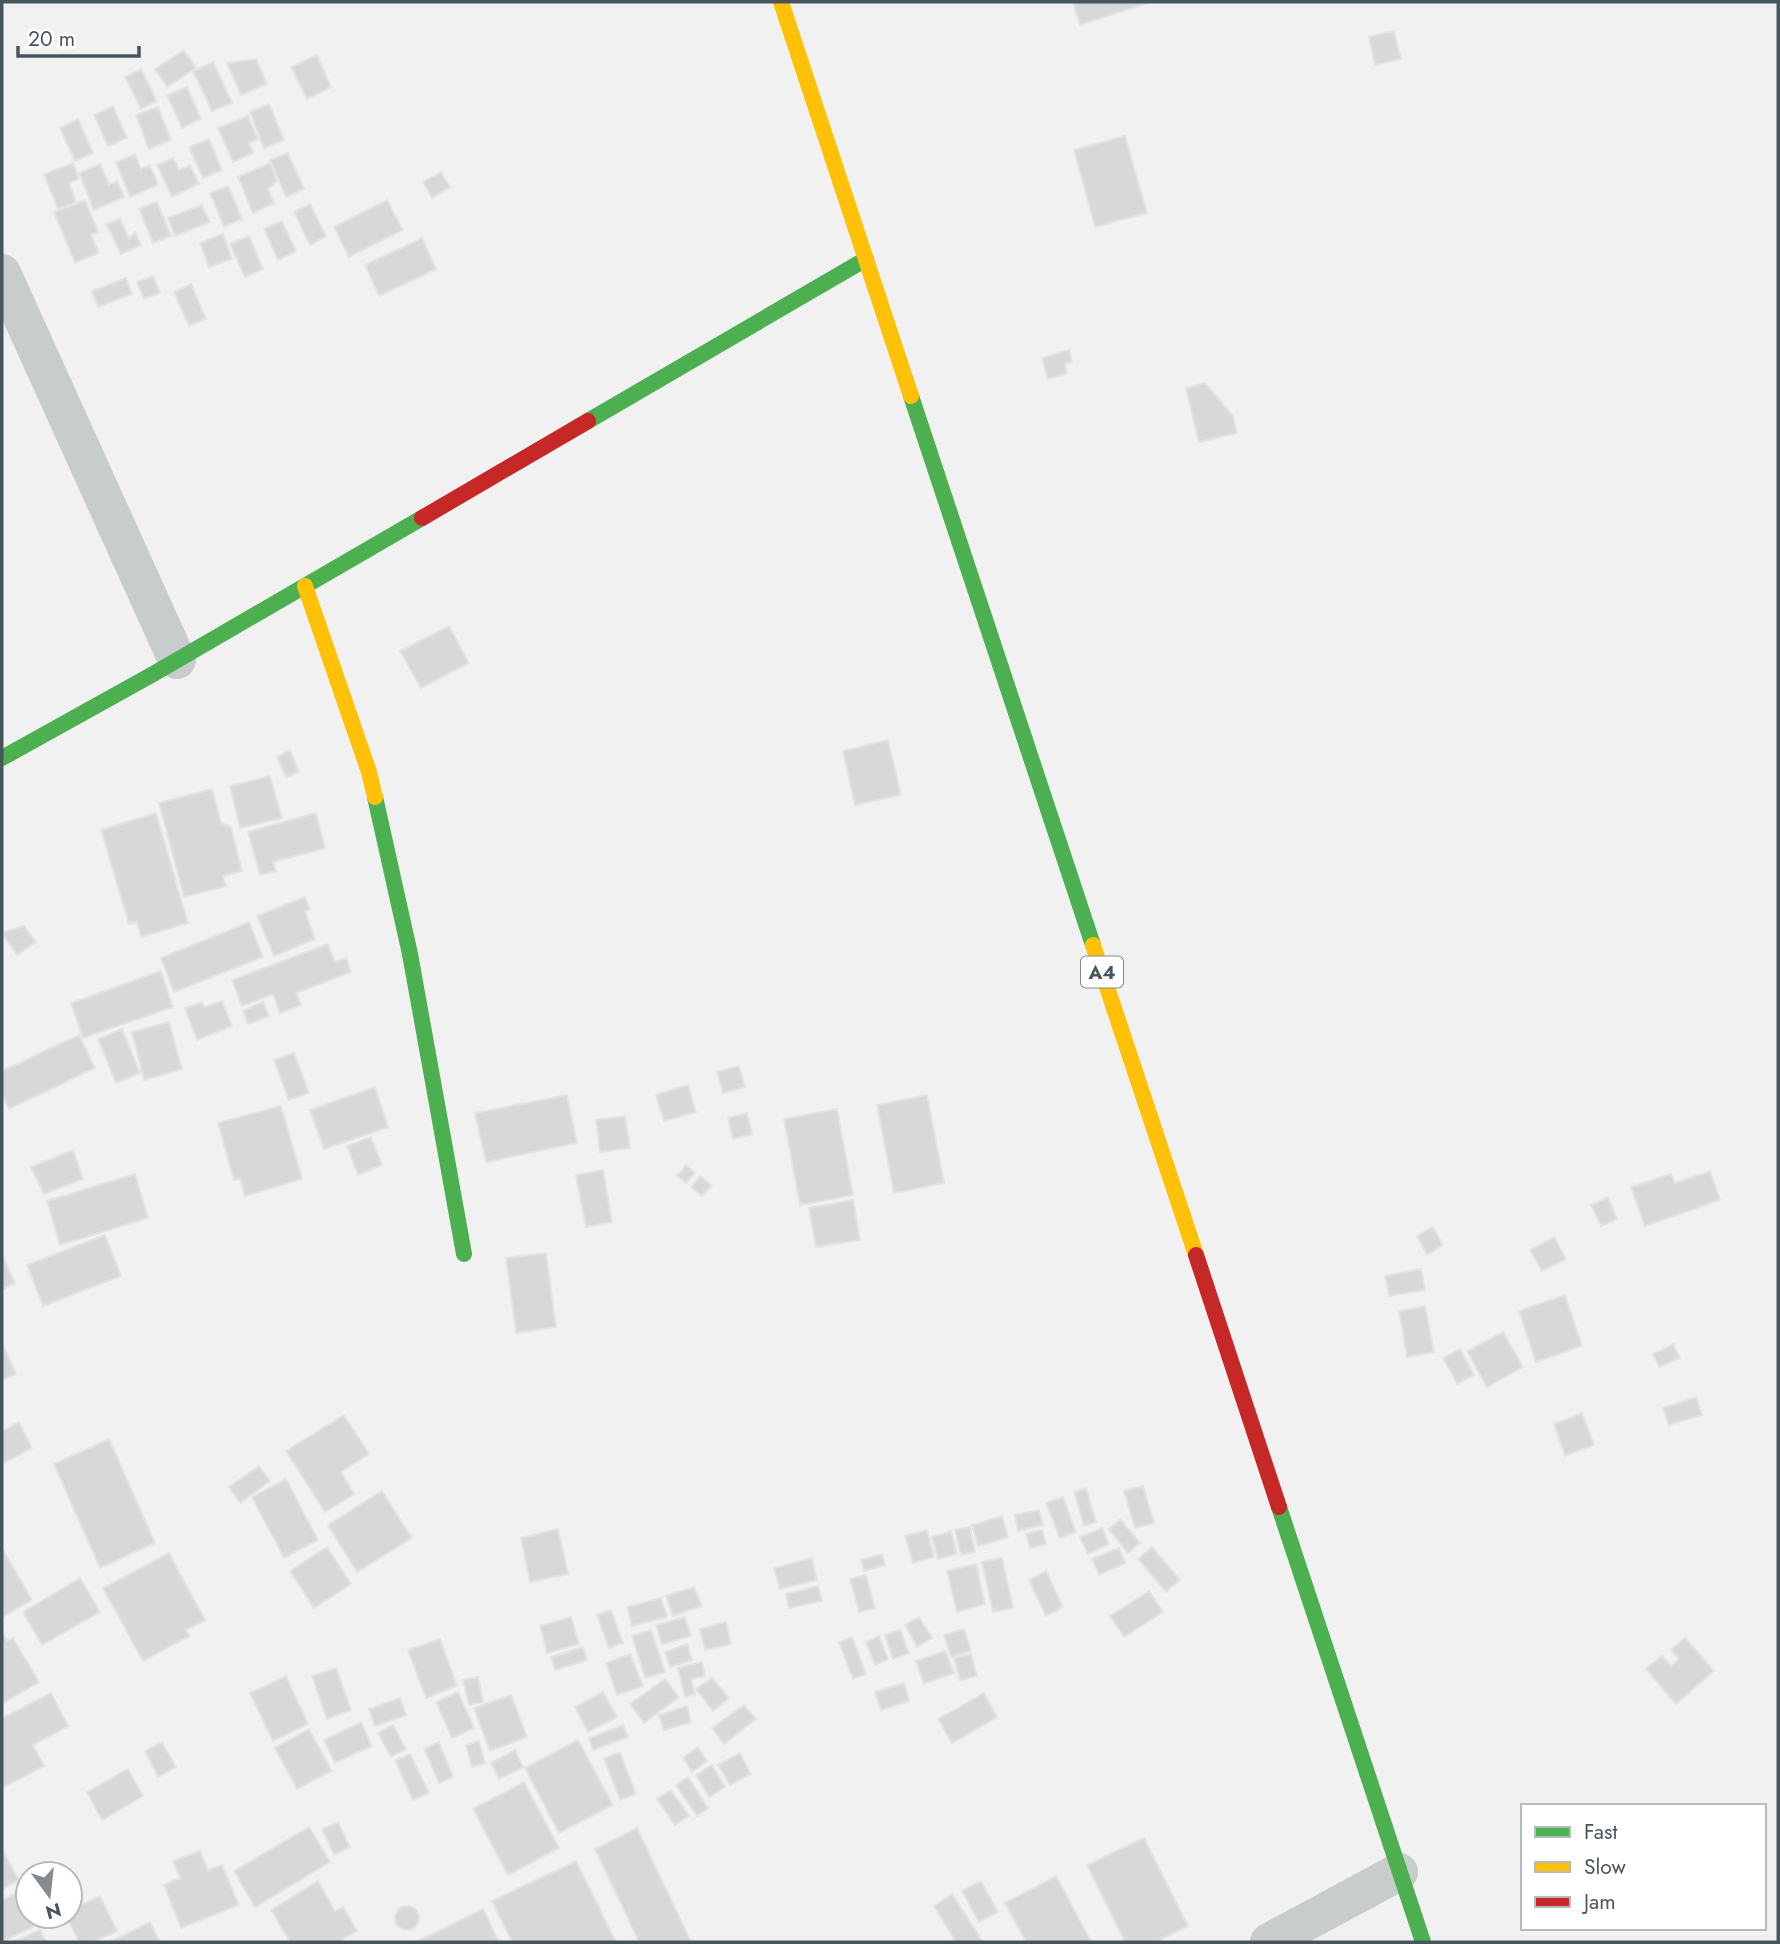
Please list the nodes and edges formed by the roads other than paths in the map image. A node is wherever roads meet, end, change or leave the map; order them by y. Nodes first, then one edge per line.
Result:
1 (780, 2) edge
2 (866, 260) junction
3 (2, 273) edge
4 (305, 586) junction
5 (177, 660) junction
6 (2, 758) edge
7 (464, 1254) dead end
8 (1399, 1872) junction
9 (1269, 1942) edge
10 (1423, 1942) edge

1 - 2 main road, A4
2 - 4 main road
2 - 8 main road, A4
3 - 5 street
4 - 5 main road
4 - 7 main road
5 - 6 main road
8 - 9 street
8 - 10 main road, A4

